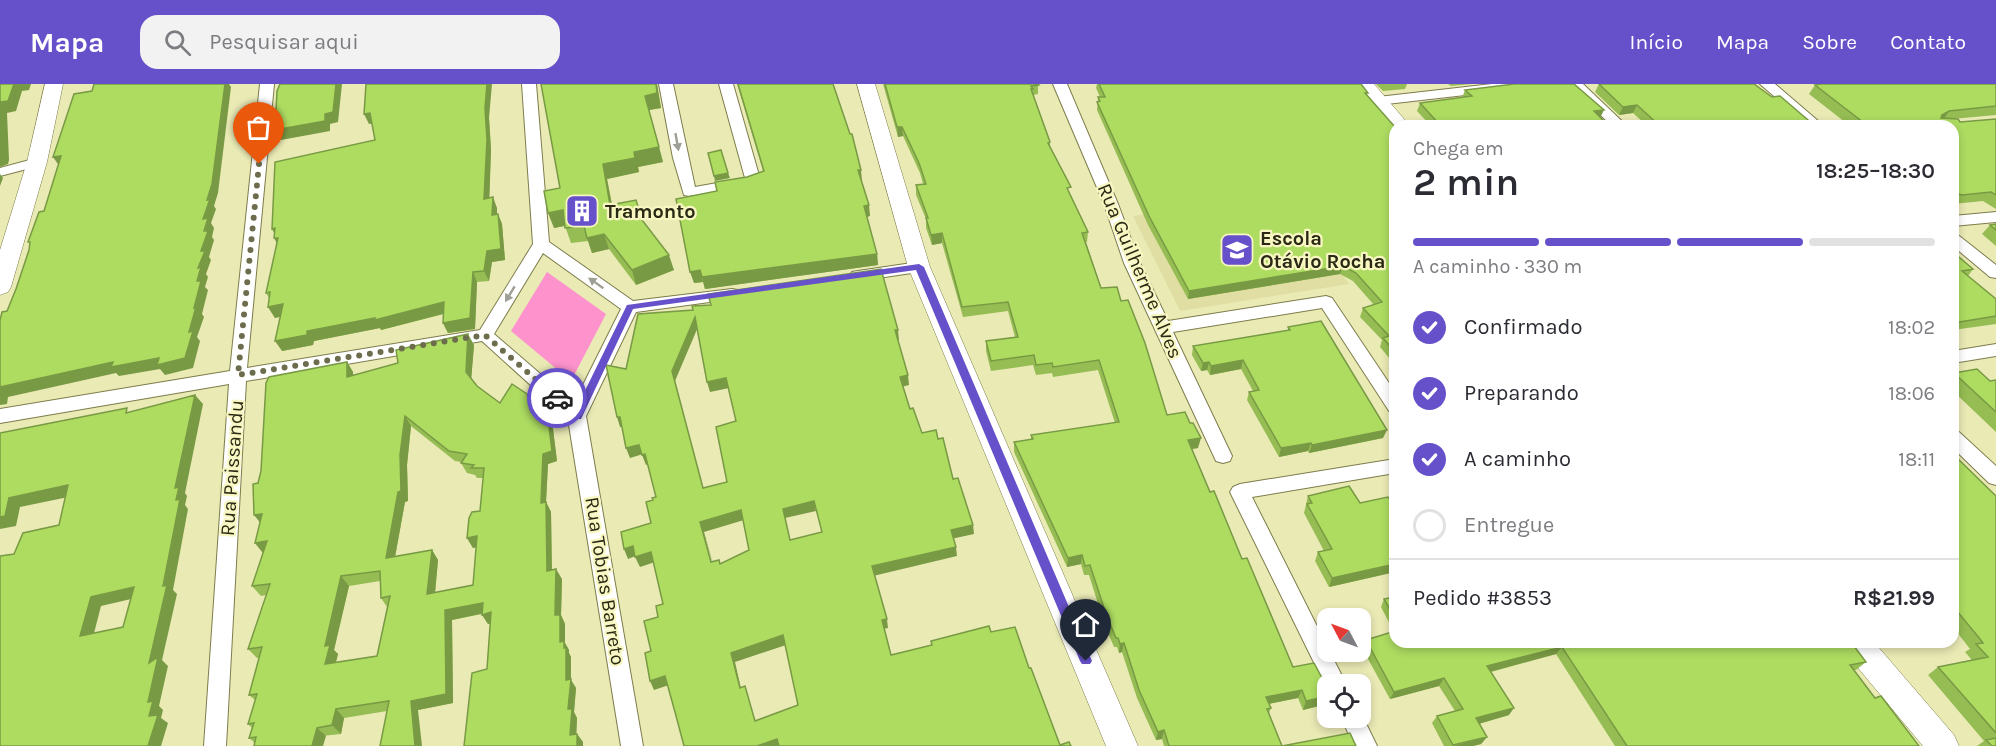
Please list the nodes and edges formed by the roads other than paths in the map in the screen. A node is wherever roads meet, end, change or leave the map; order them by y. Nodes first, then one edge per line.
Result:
1 (54, 84) edge
2 (267, 84) edge
3 (529, 84) edge
4 (666, 84) edge
5 (726, 84) edge
6 (866, 84) edge
7 (1060, 84) edge
8 (1364, 84) edge
9 (1526, 84) edge
10 (1575, 84) edge
11 (1767, 84) edge
12 (1378, 102) junction
13 (1394, 120) edge
14 (1614, 120) edge
15 (1810, 120) edge
16 (37, 162) junction
17 (0, 172) edge
18 (1996, 216) edge
19 (1959, 220) edge
20 (1959, 243) edge
21 (541, 244) junction
22 (919, 267) junction
23 (1996, 273) edge
24 (838, 278) edge
25 (0, 287) edge
26 (746, 292) edge
27 (630, 307) junction
28 (1162, 328) junction
29 (485, 335) junction
30 (1996, 350) edge
31 (1959, 356) edge
32 (238, 375) junction
33 (1389, 397) edge
34 (0, 416) edge
35 (577, 416) junction
36 (1959, 443) edge
37 (1223, 456) dead end
38 (1389, 467) edge
39 (1996, 478) edge
40 (1860, 648) edge
41 (1330, 674) edge
42 (1357, 728) edge
43 (214, 746) edge
44 (632, 746) edge
45 (1122, 746) edge
46 (1366, 746) edge
47 (1943, 746) edge

1 - 16 street
2 - 32 street, Rua Paissandu
3 - 21 street
4 -> 5 street
6 - 22 street
7 - 28 street, Rua Guilherme Alves
8 - 12 street
9 - 12 street
10 - 14 street
11 - 15 street
12 - 13 street
16 - 17 street
16 - 25 street
18 - 19 street
20 - 23 street
27 -> 21 street
21 -> 29 street
22 - 24 street
22 - 45 street
26 - 27 street
27 - 35 street
28 - 33 street
28 - 37 street, Rua Guilherme Alves
29 - 32 street
29 - 35 street
30 - 31 street
32 - 34 street
32 - 43 street, Rua Paissandu
35 - 44 street, Rua Tobias Barreto
36 - 39 street
38 - 41 street
40 - 47 street
42 - 46 street

